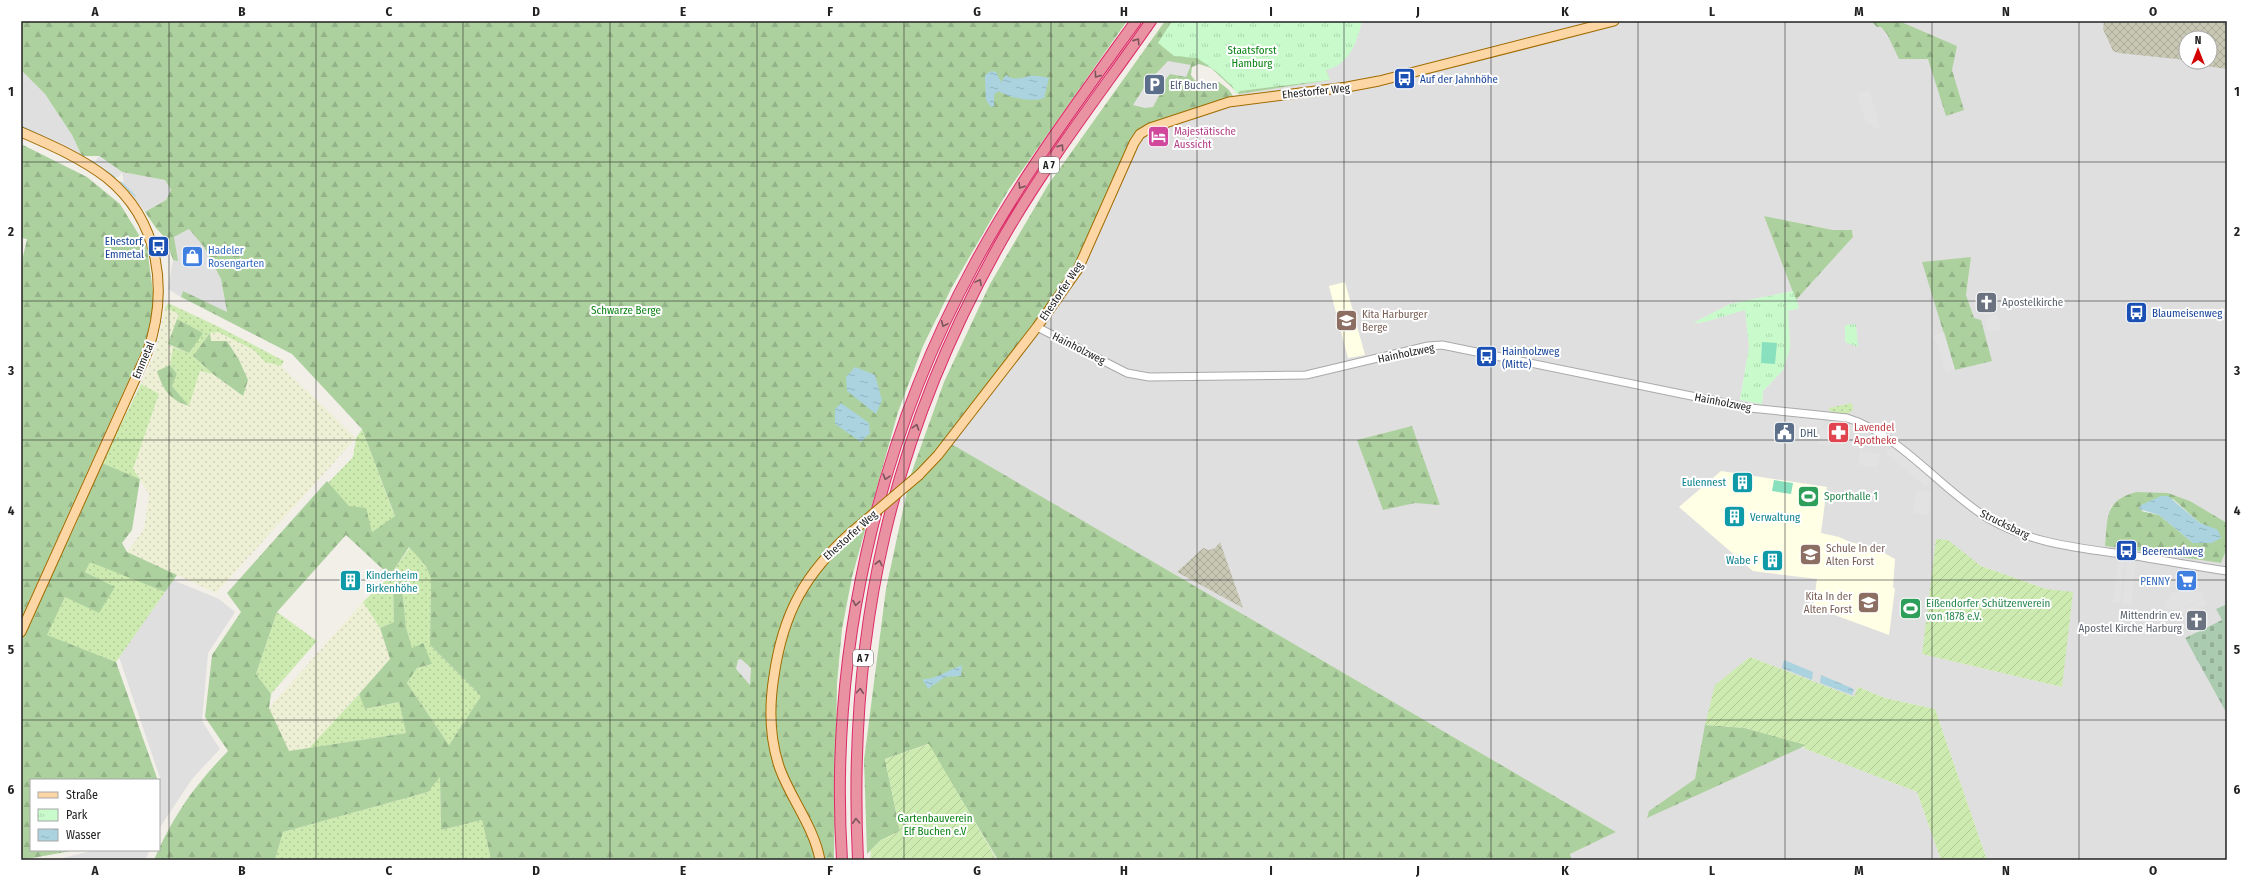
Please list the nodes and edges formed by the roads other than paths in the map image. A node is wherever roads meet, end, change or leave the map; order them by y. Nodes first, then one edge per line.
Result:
1 (1136, 21) edge
2 (1151, 21) edge
3 (1614, 21) edge
4 (21, 132) edge
5 (1037, 327) junction
6 (1852, 420) joint
7 (2227, 571) edge
8 (21, 632) edge
9 (820, 860) edge
10 (842, 860) edge
11 (858, 860) edge

1 -> 10 highway, A 7
11 -> 2 highway, A 7
3 - 5 main road, Ehestorfer Weg
4 - 8 main road, Emmetal
5 - 6 street, Hainholzweg
5 - 9 main road, Ehestorfer Weg, bridge
6 - 7 street, Strucksbarg

